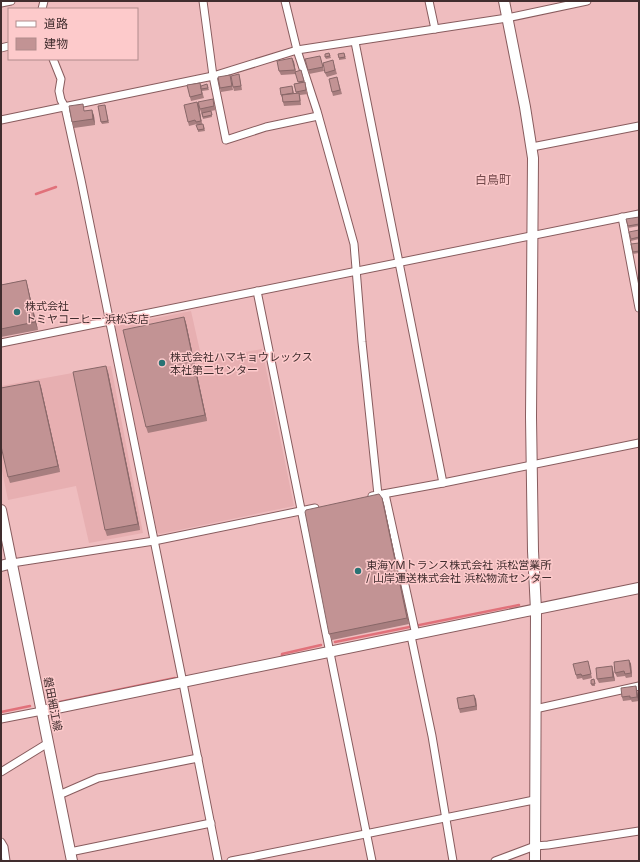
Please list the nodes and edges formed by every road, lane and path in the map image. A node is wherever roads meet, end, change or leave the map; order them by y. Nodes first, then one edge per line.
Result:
1 (11, 1) edge
2 (203, 1) edge
3 (286, 1) edge
4 (430, 1) edge
5 (504, 1) edge
6 (587, 1) edge
7 (1, 3) edge
8 (508, 18) junction
9 (435, 29) junction
10 (355, 42) junction
11 (297, 50) junction
12 (53, 60) edge
13 (213, 76) junction
14 (65, 107) junction
15 (318, 116) junction
16 (1, 120) edge
17 (639, 126) edge
18 (532, 147) junction
19 (639, 214) edge
20 (622, 217) junction
21 (532, 235) junction
22 (399, 263) junction
23 (357, 271) junction
24 (257, 291) junction
25 (639, 308) edge
26 (109, 321) junction
27 (1, 343) edge
28 (639, 443) edge
29 (532, 464) junction
30 (443, 483) junction
31 (382, 495) junction
32 (364, 498) edge
33 (326, 506) edge
34 (1, 510) edge
35 (302, 511) junction
36 (154, 541) junction
37 (12, 563) junction
38 (1, 566) edge
39 (639, 588) edge
40 (536, 610) junction
41 (414, 630) junction
42 (330, 652) junction
43 (184, 683) junction
44 (639, 686) edge
45 (535, 709) junction
46 (42, 710) junction
47 (1, 719) edge
48 (48, 743) junction
49 (198, 758) junction
50 (1, 772) edge
51 (59, 795) junction
52 (534, 800) junction
53 (446, 818) junction
54 (211, 823) junction
55 (639, 830) edge
56 (367, 834) junction
57 (1, 842) edge
58 (535, 846) junction
59 (71, 856) edge
60 (6, 861) edge
61 (218, 861) edge
62 (231, 861) edge
63 (372, 861) edge
64 (453, 861) edge
65 (495, 861) edge
66 (535, 861) edge

1 - 7 street
2 - 13 street
3 - 11 street
4 - 9 street
5 - 8 street
6 - 8 street
8 - 9 street
8 - 18 street
9 - 10 street
10 - 11 street
10 - 22 street
11 - 13 street
11 - 15 street
12 - 14 street
13 - 14 street
13 - 15 street
14 - 16 street
14 - 26 street
15 - 23 street
17 - 18 street
18 - 21 street
19 - 20 street
20 - 21 street
20 - 25 street
21 - 22 street
21 - 29 street
22 - 23 street
22 - 30 street
23 - 24 street
23 - 31 street
24 - 26 street
24 - 35 street
26 - 27 street
26 - 36 street
28 - 29 street
29 - 30 street
29 - 40 street
30 - 31 street
31 - 32 street
31 - 41 street
33 - 35 street
34 - 37 street, 磐田細江線
35 - 36 street
35 - 42 street
36 - 37 street
36 - 43 street
37 - 38 street
37 - 46 street, 磐田細江線
39 - 40 street
40 - 41 street
40 - 45 street
41 - 42 street
41 - 53 street
42 - 43 street
42 - 56 street
43 - 46 street
43 - 49 street
44 - 45 street
45 - 52 street
46 - 47 street
46 - 48 street, 磐田細江線
48 - 50 street
48 - 51 street, 磐田細江線
49 - 51 street
49 - 54 street
51 - 59 street, 磐田細江線
52 - 53 street
52 - 58 street
53 - 56 street
53 - 64 street
54 - 59 street
54 - 61 street
55 - 58 street
56 - 62 street
56 - 63 street
57 - 60 street
58 - 65 street
58 - 66 street

